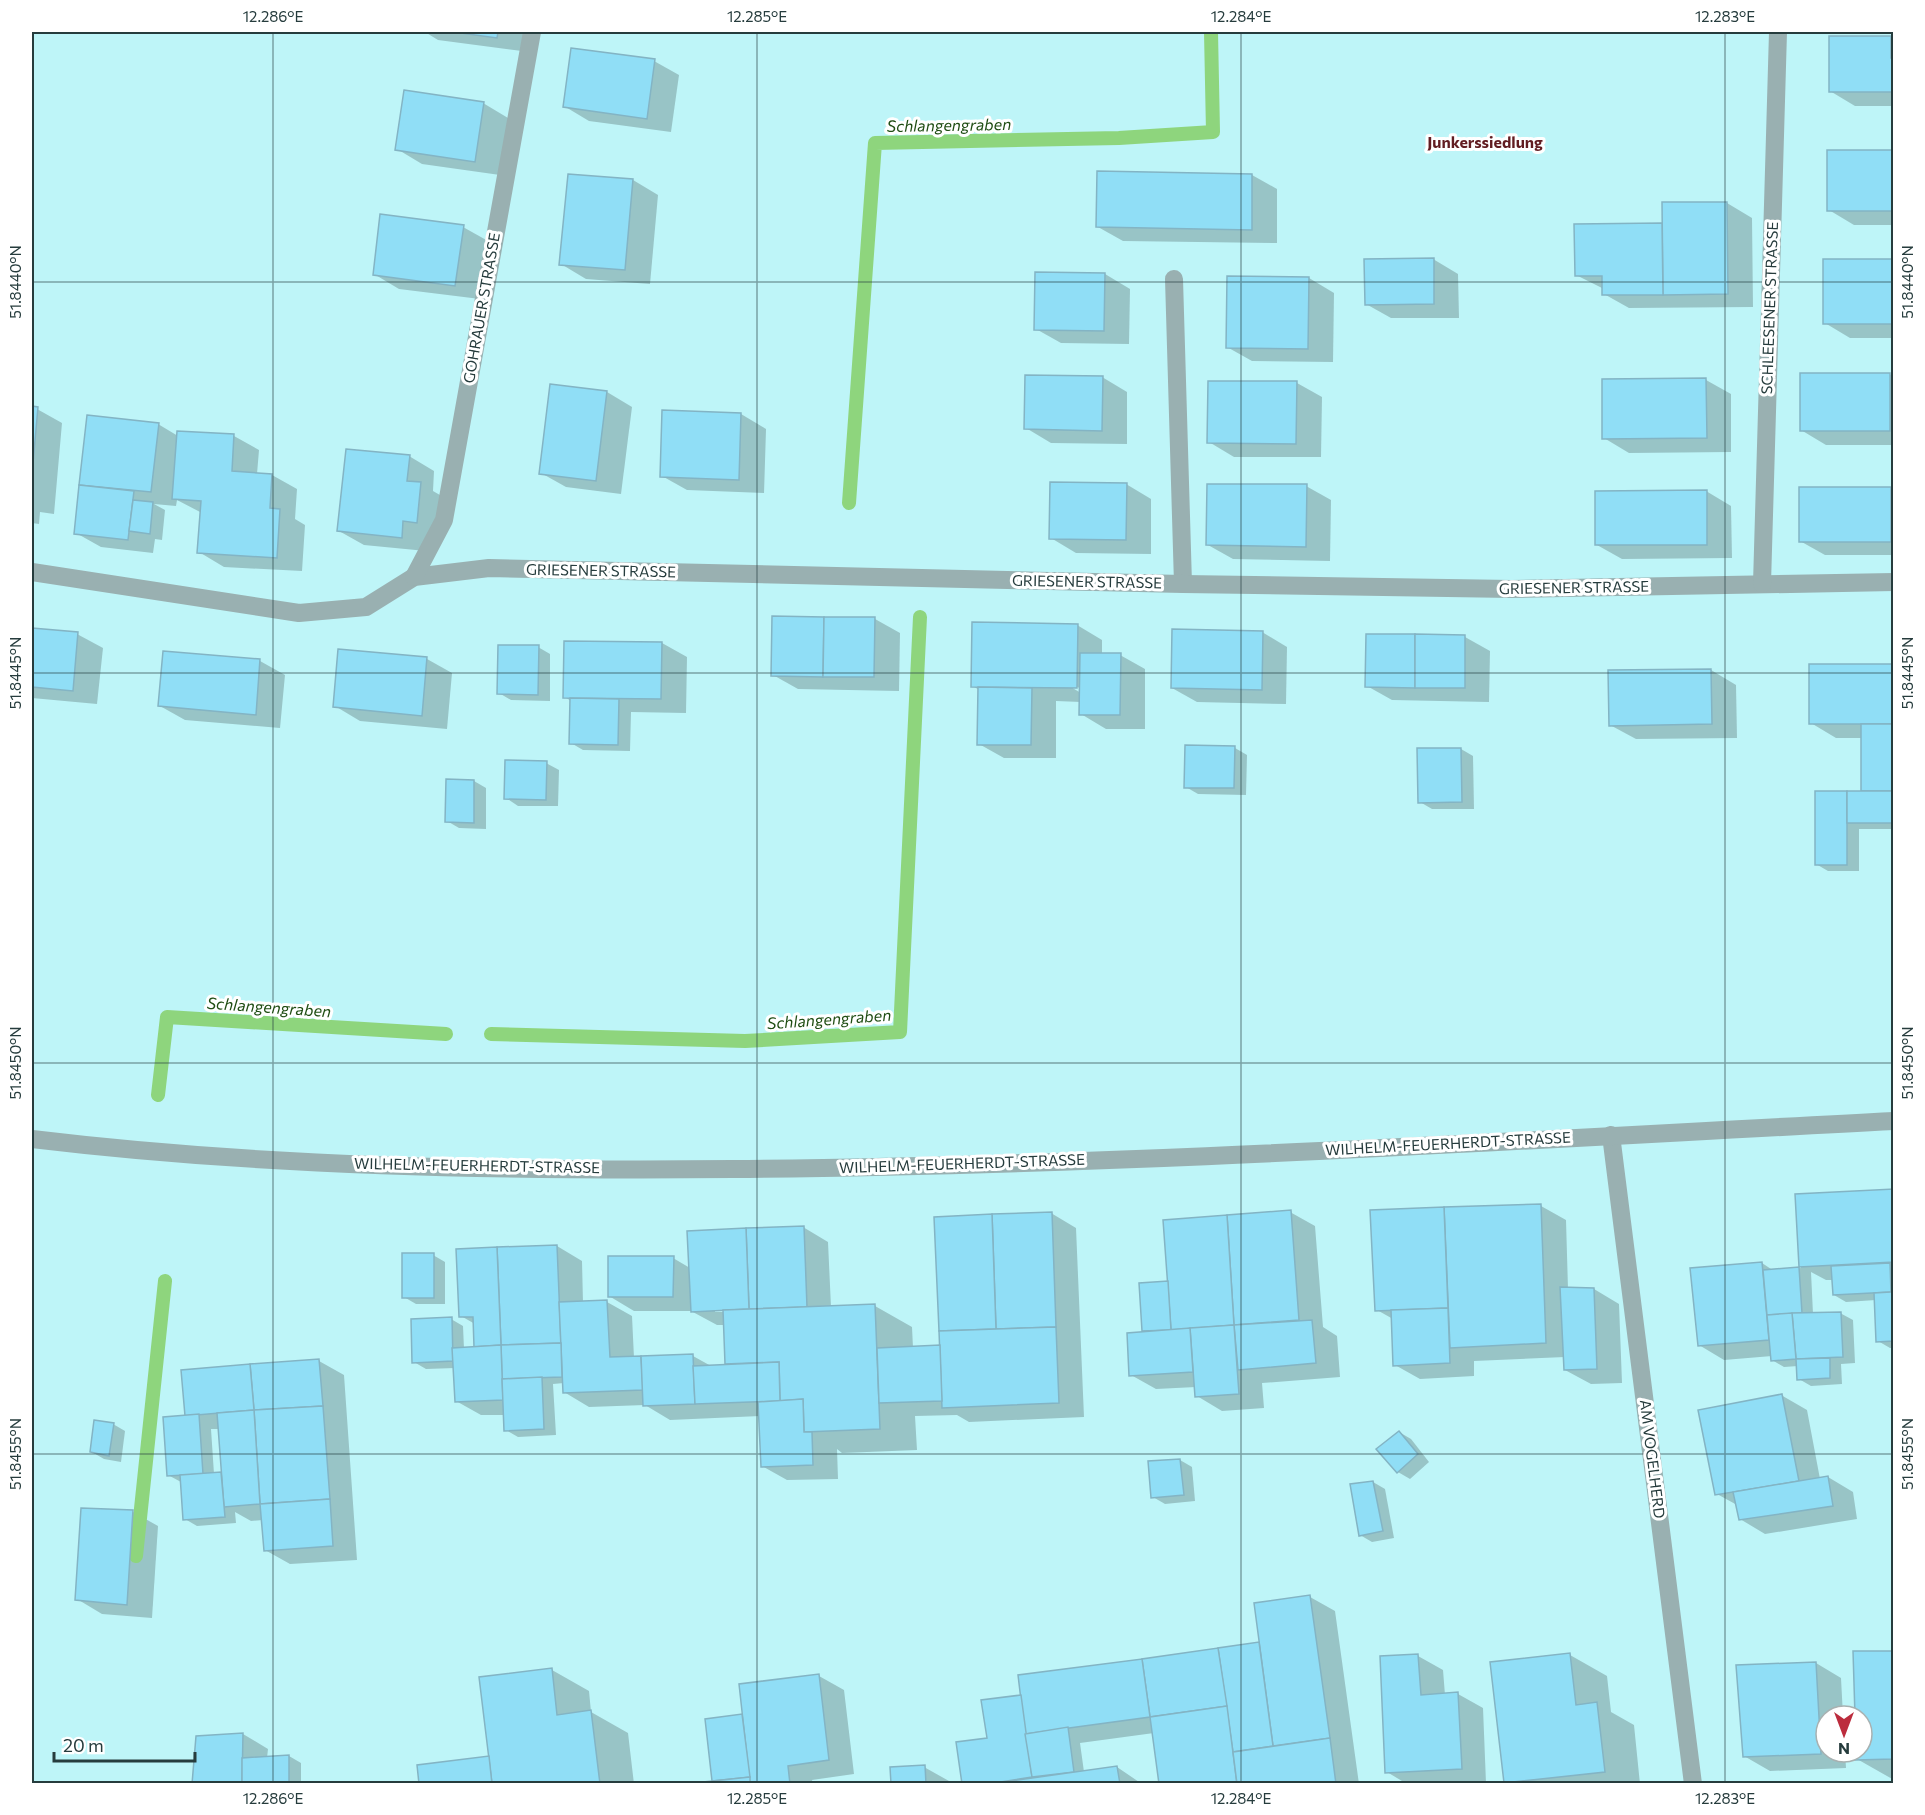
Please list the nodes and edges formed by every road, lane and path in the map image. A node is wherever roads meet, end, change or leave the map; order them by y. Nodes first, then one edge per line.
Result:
1 (532, 32) edge
2 (1778, 32) edge
3 (1174, 279) dead end
4 (32, 572) edge
5 (414, 578) junction
6 (1893, 582) edge
7 (1183, 584) junction
8 (1762, 584) junction
9 (1893, 1121) edge
10 (1611, 1135) junction
11 (32, 1139) edge
12 (1693, 1784) edge

1 - 5 street, GOHRAUER STRASSE
2 - 8 street, SCHLEESENER STRASSE
3 - 7 street, GRIESENER STRASSE
4 - 5 street, GRIESENER STRASSE
5 - 7 street, GRIESENER STRASSE
6 - 8 street, GRIESENER STRASSE
7 - 8 street, GRIESENER STRASSE
9 - 10 street, WILHELM-FEUERHERDT-STRASSE
10 - 11 street, WILHELM-FEUERHERDT-STRASSE
10 - 12 street, AM VOGELHERD

